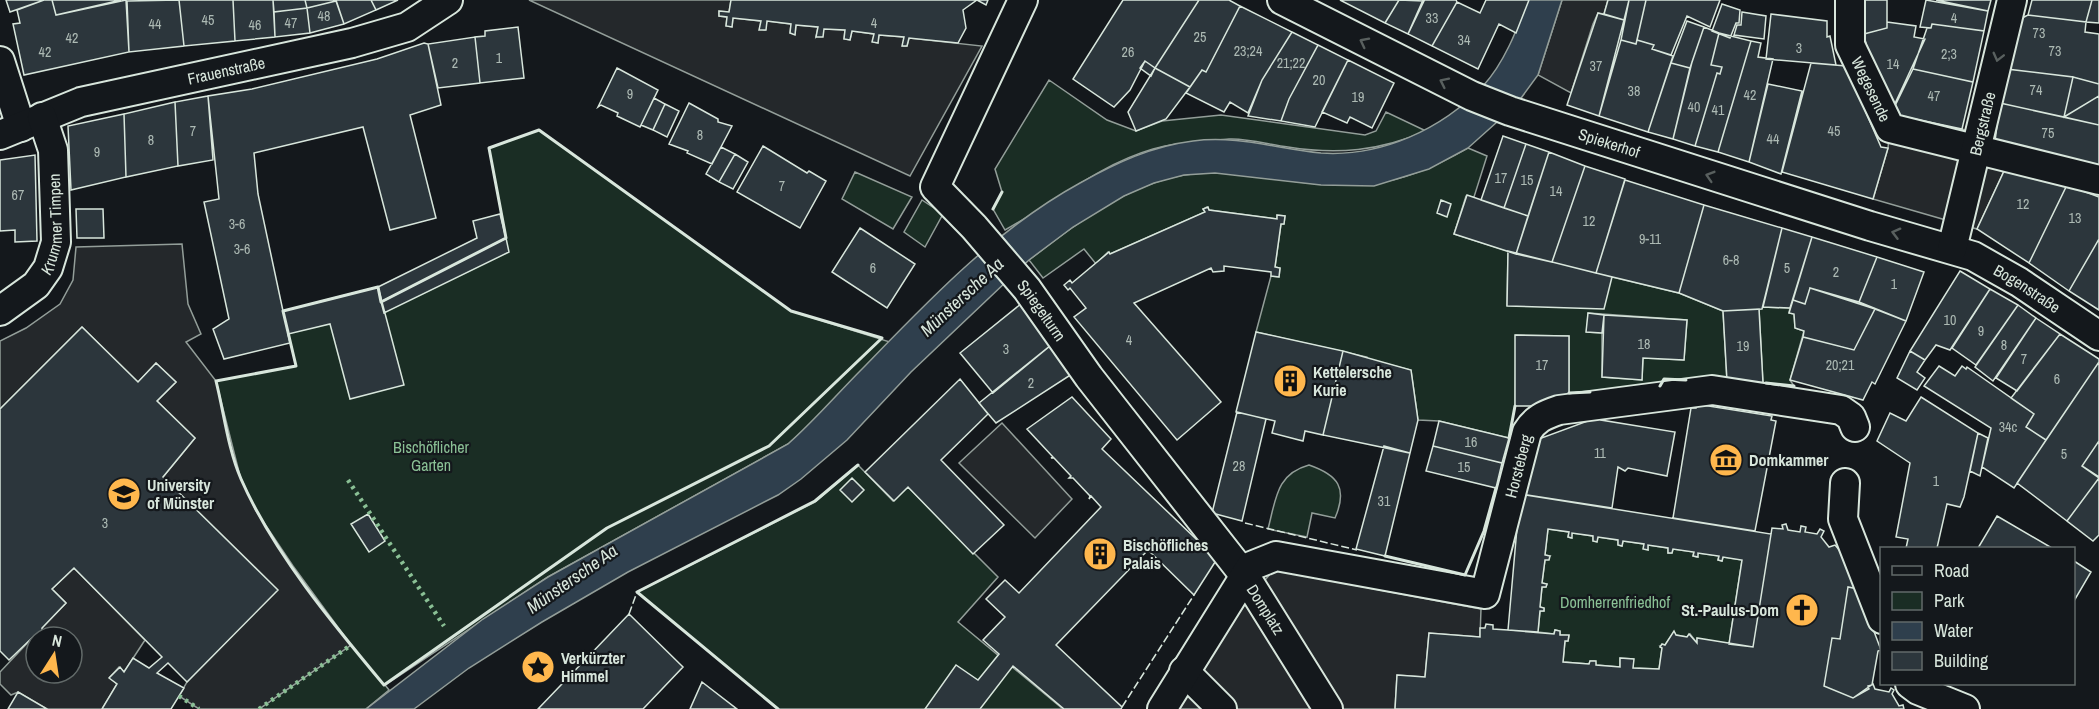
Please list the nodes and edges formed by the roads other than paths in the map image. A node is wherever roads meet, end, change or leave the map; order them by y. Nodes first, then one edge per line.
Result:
1 (448, 0) edge
2 (1023, 0) edge
3 (1850, 0) edge
4 (2012, 0) edge
5 (1296, 3) edge
6 (0, 61) edge
7 (21, 127) edge
8 (1976, 151) junction
9 (2099, 180) edge
10 (1952, 249) junction
11 (0, 311) edge
12 (2099, 336) edge
13 (1855, 427) dead end
14 (1845, 483) dead end
15 (1245, 576) junction
16 (1880, 616) edge
17 (1184, 670) junction
18 (1912, 685) edge
19 (1162, 709) edge
20 (1222, 709) edge
21 (1328, 709) edge
22 (1965, 709) edge

1 - 7 street, Frauenstraße
2 - 15 street, Spiegelturm
3 - 8 street, Wegesende
4 -> 8 street, Bergstraße
10 -> 5 street, Spiekerhof
6 - 7 street, Krummer Timpen
7 - 11 street, Krummer Timpen
8 - 9 street, Wegesende
8 - 10 street, Bergstraße
10 - 12 street, Bogenstraße
13 - 15 street, Horsteberg
14 - 16 street
15 - 17 street, Domplatz
15 - 21 street, Domplatz
17 - 19 street, Domplatz
17 - 20 street
18 - 22 street

